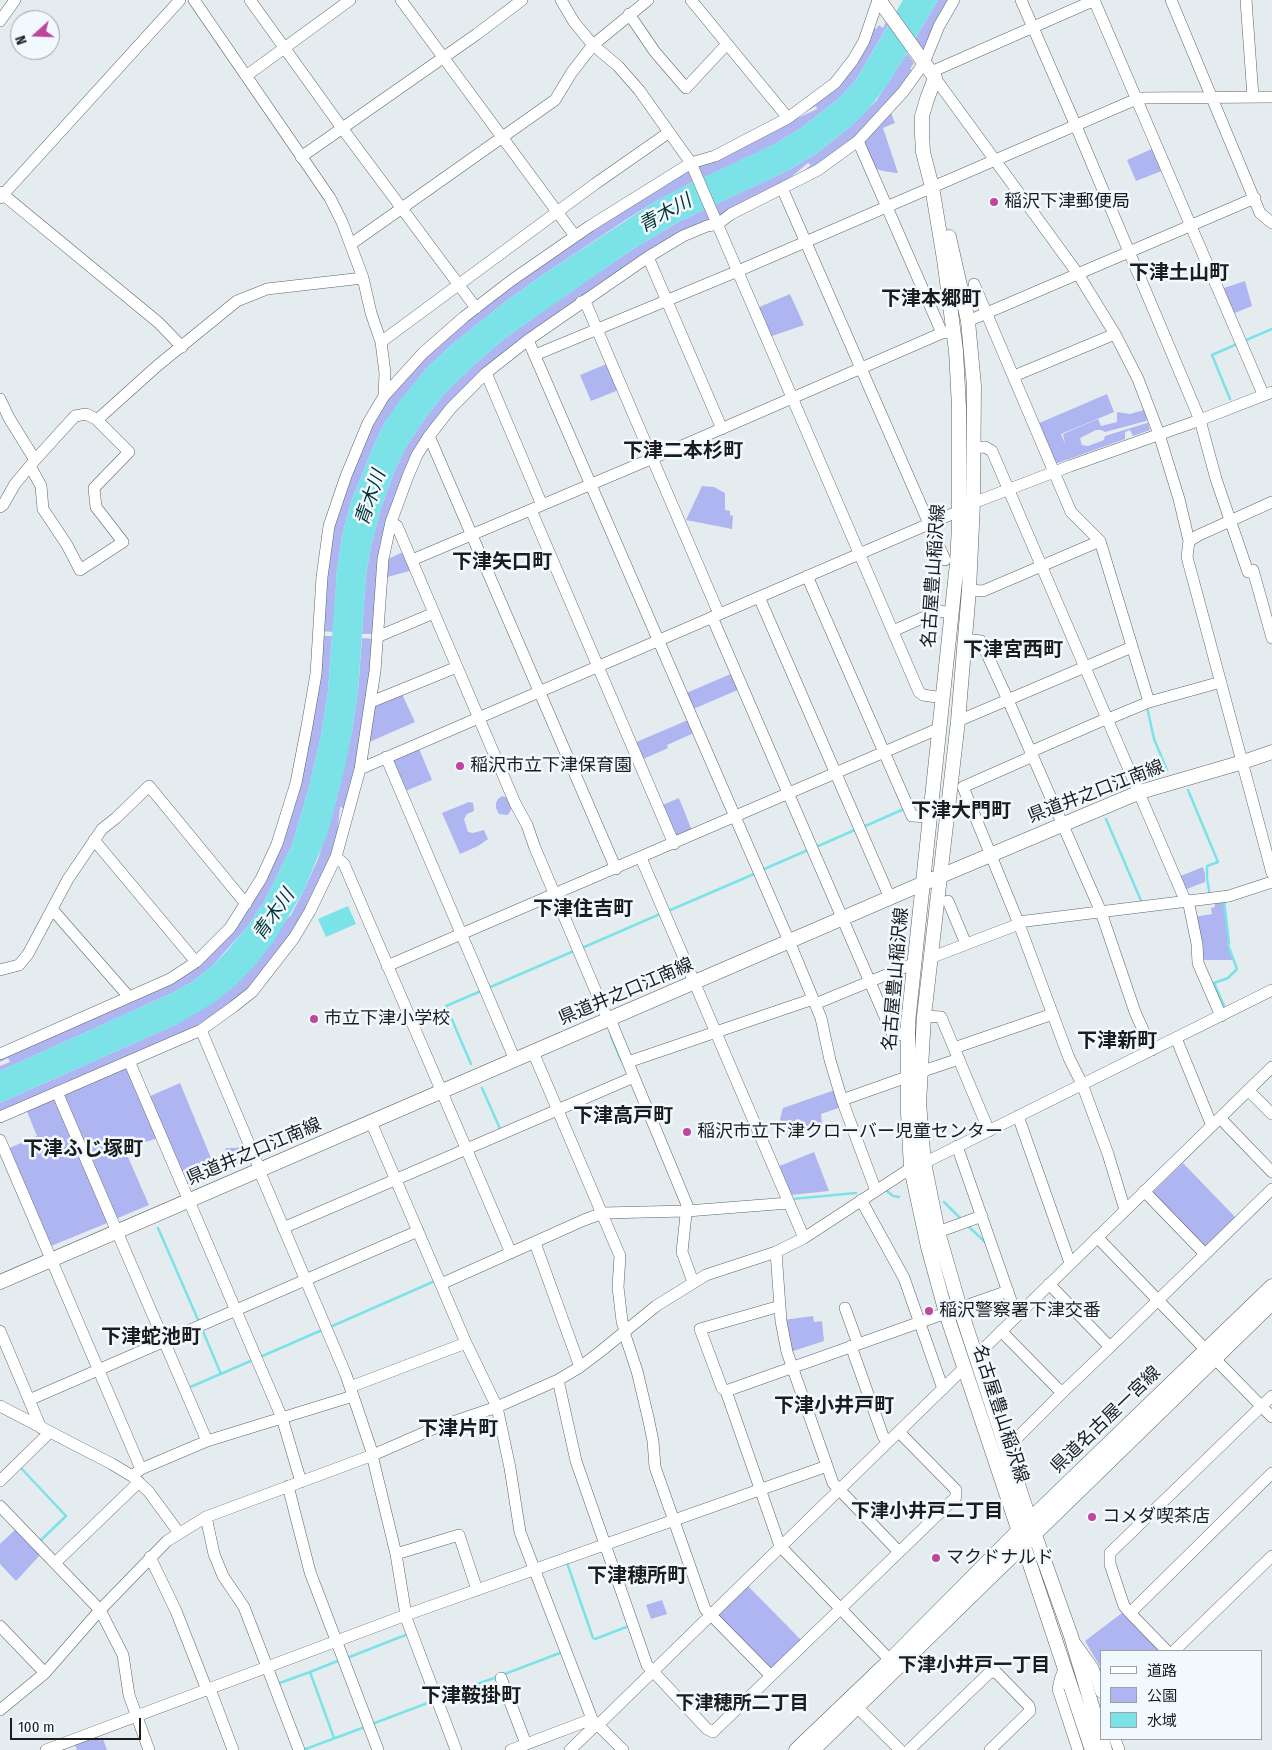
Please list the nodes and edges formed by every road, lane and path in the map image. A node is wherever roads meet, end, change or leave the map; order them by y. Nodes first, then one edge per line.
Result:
1 (15, 0) edge
2 (180, 0) edge
3 (194, 0) edge
4 (250, 0) edge
5 (350, 0) edge
6 (401, 0) edge
7 (522, 0) edge
8 (560, 0) edge
9 (648, 0) edge
10 (691, 0) edge
11 (954, 0) edge
12 (1021, 0) edge
13 (1094, 0) edge
14 (1171, 0) edge
15 (1246, 0) edge
16 (880, 2) edge
17 (633, 7) edge
18 (0, 21) edge
19 (1032, 26) junction
20 (593, 44) junction
21 (727, 44) junction
22 (284, 48) junction
23 (444, 57) junction
24 (928, 68) junction
25 (246, 76) junction
26 (1253, 97) junction
27 (1272, 97) edge
28 (1213, 98) junction
29 (1136, 100) junction
30 (788, 118) junction
31 (1076, 126) junction
32 (342, 128) junction
33 (668, 133) junction
34 (502, 137) junction
35 (858, 141) junction
36 (301, 157) junction
37 (996, 160) junction
38 (691, 165) junction
39 (932, 187) junction
40 (782, 188) junction
41 (1, 195) edge
42 (1255, 198) junction
43 (401, 208) junction
44 (887, 208) junction
45 (557, 213) junction
46 (717, 222) junction
47 (1272, 223) edge
48 (1191, 226) junction
49 (575, 236) junction
50 (806, 242) junction
51 (351, 244) junction
52 (1129, 252) junction
53 (648, 256) junction
54 (738, 271) junction
55 (1078, 274) junction
56 (363, 278) junction
57 (974, 284) dead end
58 (458, 286) junction
59 (667, 300) junction
60 (581, 302) junction
61 (476, 308) junction
62 (987, 313) junction
63 (968, 321) junction
64 (597, 330) junction
65 (948, 332) junction
66 (1115, 334) junction
67 (528, 340) junction
68 (381, 342) junction
69 (182, 347) junction
70 (534, 356) junction
71 (862, 368) junction
72 (486, 373) junction
73 (1014, 376) junction
74 (1268, 393) edge
75 (384, 396) junction
76 (793, 398) junction
77 (0, 399) edge
78 (97, 420) junction
79 (1200, 420) junction
80 (722, 429) junction
81 (1160, 434) junction
82 (429, 436) junction
83 (974, 448) junction
84 (652, 458) junction
85 (33, 463) junction
86 (1054, 472) junction
87 (590, 484) junction
88 (1008, 490) junction
89 (1272, 502) edge
90 (973, 503) junction
91 (0, 507) edge
92 (536, 507) junction
93 (959, 511) junction
94 (392, 522) junction
95 (1230, 522) junction
96 (930, 524) junction
97 (472, 535) junction
98 (1100, 541) junction
99 (1189, 541) junction
100 (860, 554) junction
101 (412, 560) junction
102 (945, 560) dead end
103 (1042, 566) junction
104 (807, 576) junction
105 (969, 590) junction
106 (759, 597) junction
107 (434, 613) junction
108 (952, 613) junction
109 (716, 615) junction
110 (893, 631) junction
111 (377, 637) junction
112 (1272, 638) edge
113 (965, 639) junction
114 (658, 640) junction
115 (1132, 647) junction
116 (457, 666) junction
117 (598, 666) junction
118 (1085, 667) junction
119 (1221, 682) junction
120 (539, 691) junction
121 (943, 698) junction
122 (1008, 700) junction
123 (371, 702) junction
124 (1149, 702) junction
125 (479, 717) junction
126 (1108, 719) junction
127 (958, 721) junction
128 (940, 728) junction
129 (1272, 752) edge
130 (884, 753) junction
131 (1032, 754) junction
132 (386, 758) junction
133 (1243, 762) junction
134 (360, 769) junction
135 (836, 774) junction
136 (1140, 792) junction
137 (788, 795) junction
138 (931, 817) junction
139 (735, 818) junction
140 (1063, 824) junction
141 (94, 840) junction
142 (674, 844) junction
143 (990, 854) junction
144 (336, 857) junction
145 (640, 858) junction
146 (616, 869) junction
147 (1272, 873) edge
148 (939, 876) junction
149 (1272, 882) edge
150 (924, 883) junction
151 (555, 895) junction
152 (890, 898) junction
153 (1187, 900) junction
154 (948, 901) dead end
155 (246, 904) junction
156 (52, 908) junction
157 (1101, 912) junction
158 (842, 919) junction
159 (1018, 923) junction
160 (461, 935) junction
161 (789, 941) junction
162 (966, 944) junction
163 (930, 958) junction
164 (196, 962) junction
165 (915, 963) junction
166 (387, 966) junction
167 (0, 970) edge
168 (870, 982) junction
169 (693, 983) junction
170 (1272, 990) edge
171 (129, 997) junction
172 (814, 1001) junction
173 (1053, 1014) junction
174 (924, 1016) junction
175 (1221, 1016) junction
176 (609, 1020) junction
177 (201, 1030) junction
178 (714, 1032) junction
179 (907, 1036) junction
180 (1176, 1038) junction
181 (1152, 1050) junction
182 (533, 1052) junction
183 (957, 1053) junction
184 (0, 1054) edge
185 (515, 1060) junction
186 (129, 1061) junction
187 (628, 1062) junction
188 (1272, 1067) edge
189 (914, 1075) junction
190 (634, 1077) junction
191 (1082, 1084) junction
192 (1248, 1090) junction
193 (441, 1091) junction
194 (57, 1092) junction
195 (842, 1100) junction
196 (558, 1110) junction
197 (1272, 1114) edge
198 (1018, 1116) junction
199 (0, 1117) edge
200 (371, 1122) junction
201 (1216, 1122) junction
202 (989, 1130) junction
203 (0, 1140) edge
204 (958, 1146) junction
205 (466, 1149) junction
206 (918, 1165) junction
207 (260, 1170) junction
208 (1272, 1172) edge
209 (395, 1179) junction
210 (1272, 1189) edge
211 (876, 1191) junction
212 (1144, 1191) junction
213 (861, 1200) junction
214 (189, 1201) junction
215 (789, 1203) junction
216 (1125, 1210) junction
217 (688, 1211) junction
218 (603, 1213) junction
219 (982, 1216) junction
220 (284, 1228) junction
221 (117, 1231) junction
222 (418, 1231) junction
223 (938, 1232) junction
224 (1097, 1237) junction
225 (804, 1238) junction
226 (535, 1243) junction
227 (776, 1252) junction
228 (511, 1253) junction
229 (1205, 1254) junction
230 (51, 1260) junction
231 (1070, 1263) junction
232 (305, 1280) junction
233 (0, 1282) edge
234 (692, 1282) junction
235 (441, 1284) junction
236 (1049, 1284) junction
237 (1272, 1286) edge
238 (1008, 1291) junction
239 (1158, 1300) junction
240 (1272, 1303) edge
241 (780, 1306) junction
242 (845, 1308) dead end
243 (960, 1308) junction
244 (236, 1310) junction
245 (946, 1313) junction
246 (1016, 1315) junction
247 (919, 1322) junction
248 (0, 1331) edge
249 (1000, 1331) junction
250 (625, 1332) junction
251 (164, 1341) junction
252 (466, 1343) junction
253 (855, 1345) junction
254 (1110, 1347) junction
255 (1210, 1354) junction
256 (976, 1356) junction
257 (580, 1367) junction
258 (792, 1367) junction
259 (965, 1367) junction
260 (98, 1370) junction
261 (558, 1380) junction
262 (943, 1389) junction
263 (726, 1390) junction
264 (1065, 1390) junction
265 (352, 1391) junction
266 (1272, 1396) edge
267 (29, 1400) junction
268 (0, 1406) edge
269 (1262, 1406) junction
270 (497, 1407) junction
271 (1272, 1417) edge
272 (282, 1418) junction
273 (45, 1430) junction
274 (898, 1432) junction
275 (207, 1441) junction
276 (888, 1442) junction
277 (1013, 1442) dead end
278 (373, 1455) junction
279 (827, 1466) junction
280 (1272, 1473) edge
281 (137, 1476) junction
282 (0, 1481) edge
283 (301, 1482) junction
284 (288, 1486) junction
285 (761, 1489) junction
286 (839, 1490) junction
287 (0, 1506) edge
288 (206, 1517) junction
289 (674, 1520) junction
290 (1032, 1527) junction
291 (1019, 1530) junction
292 (178, 1533) junction
293 (605, 1544) junction
294 (1024, 1545) junction
295 (781, 1546) junction
296 (899, 1552) junction
297 (396, 1554) junction
298 (1272, 1556) edge
299 (150, 1557) junction
300 (55, 1563) junction
301 (534, 1570) junction
302 (477, 1590) junction
303 (841, 1608) junction
304 (100, 1610) junction
305 (1130, 1612) junction
306 (405, 1615) junction
307 (711, 1615) junction
308 (0, 1626) edge
309 (1071, 1636) junction
310 (337, 1641) junction
311 (1166, 1650) edge
312 (1175, 1650) edge
313 (890, 1660) junction
314 (267, 1667) junction
315 (1064, 1669) junction
316 (653, 1671) junction
317 (45, 1673) junction
318 (770, 1676) junction
319 (501, 1678) dead end
320 (208, 1689) junction
321 (1100, 1689) edge
322 (857, 1707) junction
323 (0, 1710) edge
324 (136, 1716) junction
325 (596, 1723) junction
326 (1100, 1735) edge
327 (526, 1744) junction
328 (65, 1747) edge
329 (46, 1750) edge
330 (149, 1750) edge
331 (233, 1750) edge
332 (299, 1750) edge
333 (378, 1750) edge
334 (456, 1750) edge
335 (511, 1750) edge
336 (570, 1750) edge
337 (623, 1750) edge
338 (796, 1750) edge
339 (813, 1750) edge
340 (900, 1750) edge
341 (909, 1750) edge
342 (990, 1750) edge
343 (1078, 1750) edge
344 (1092, 1750) edge

1 - 18 street
2 - 41 street
3 - 25 street
4 - 22 street
5 - 22 street
6 - 23 street
7 - 23 street
8 - 20 street
9 - 17 street
10 - 21 street
11 - 24 street
12 - 19 street
13 - 19 street
13 - 29 street
14 - 28 street
15 - 26 street
16 - 24 main road
16 - 30 street
17 - 20 street
17 - 21 street
19 - 24 street
19 - 31 street
20 - 33 street
20 - 34 street
21 - 30 street
22 - 25 street
22 - 32 street
23 - 32 street
23 - 34 street
24 - 35 street
24 - 37 street
24 - 39 main road, 名古屋豊山稲沢線
25 - 36 street
26 - 27 street
26 - 28 street
28 - 29 street
28 - 42 street
29 - 31 street
29 - 48 street
30 - 38 street
31 - 37 street
31 - 52 street
32 - 36 street
32 - 43 street
33 - 38 street
33 - 45 street
34 - 43 street
34 - 45 street
35 - 40 street
35 - 44 street
36 - 51 street
37 - 39 street
37 - 55 street
38 - 46 street
38 - 49 street
39 - 44 street
39 - 63 main road, 名古屋豊山稲沢線
39 - 65 main road, 名古屋豊山稲沢線
40 - 46 street
40 - 50 street
41 - 69 street
42 - 47 street
42 - 48 street
43 - 51 street
43 - 58 street
44 - 50 street
44 - 65 street
45 - 49 street
45 - 58 street
46 - 53 street
46 - 54 street
48 - 52 street
48 - 74 street
49 - 61 street
50 - 54 street
50 - 71 street
51 - 56 street
52 - 55 street
52 - 79 street
53 - 59 street
53 - 60 street
54 - 59 street
54 - 76 street
55 - 62 street
55 - 66 street
56 - 68 street
56 - 69 street
57 - 62 street
58 - 61 street
58 - 68 street
59 - 64 street
59 - 80 street
60 - 64 street
60 - 67 street
61 - 75 street
62 - 63 street
62 - 73 street
63 - 83 main road, 名古屋豊山稲沢線
64 - 70 street
64 - 84 street
65 - 71 street
65 - 93 main road, 名古屋豊山稲沢線
66 - 73 street
66 - 81 street
67 - 70 street
67 - 72 street
68 - 75 street
69 - 78 street
70 - 87 street
71 - 76 street
71 - 96 street
72 - 82 street
72 - 92 street
73 - 86 street
74 - 79 street
75 - 155 street
76 - 80 street
76 - 100 street
77 - 85 street
78 - 85 street
78 - 85 street
79 - 81 street
79 - 95 street
80 - 84 street
81 - 86 street
81 - 99 street
82 - 94 street
82 - 97 street
83 - 88 street
83 - 90 main road, 名古屋豊山稲沢線
84 - 87 street
84 - 109 street
85 - 91 street
86 - 88 street
86 - 98 street
87 - 92 street
87 - 114 street
88 - 90 street
88 - 103 street
89 - 95 street
90 - 93 street
90 - 105 main road, 名古屋豊山稲沢線
92 - 97 street
92 - 117 street
93 - 96 street
93 - 108 main road, 名古屋豊山稲沢線
94 - 101 street
94 - 111 street
95 - 99 street
95 - 112 street
96 - 100 street
96 - 102 street
97 - 101 street
97 - 120 street
98 - 103 street
98 - 115 street
99 - 119 street
100 - 104 street
100 - 110 street
101 - 107 street
103 - 105 street
103 - 118 street
104 - 106 street
104 - 130 street
105 - 113 main road, 名古屋豊山稲沢線
106 - 109 street
106 - 135 street
107 - 111 street
107 - 116 street
108 - 110 street
108 - 121 main road, 名古屋豊山稲沢線
109 - 114 street
109 - 137 street
110 - 121 street
111 - 123 street
113 - 122 street
113 - 127 main road, 名古屋豊山稲沢線
114 - 117 street
114 - 139 street
115 - 118 street
115 - 124 street
116 - 123 street
116 - 125 street
117 - 120 street
117 - 142 street
118 - 122 street
118 - 126 street
119 - 124 street
119 - 133 street
120 - 125 street
120 - 146 street
121 - 128 main road, 名古屋豊山稲沢線
122 - 127 street
122 - 131 street
123 - 134 street
124 - 126 street
125 - 132 street
125 - 151 street
126 - 131 street
126 - 136 street
127 - 148 main road, 名古屋豊山稲沢線
128 - 130 street
128 - 138 main road, 名古屋豊山稲沢線
129 - 133 main road, 県道井之口江南線
130 - 135 street
130 - 138 street
131 - 140 street
131 - 143 street
132 - 134 street
132 - 160 street
133 - 136 main road, 県道井之口江南線
133 - 147 street
134 - 144 street
135 - 137 street
135 - 152 street
136 - 140 main road, 県道井之口江南線
136 - 153 street
137 - 139 street
137 - 158 street
138 - 150 main road, 名古屋豊山稲沢線
139 - 142 street
139 - 161 street
140 - 143 main road, 県道井之口江南線
140 - 157 street
141 - 155 street
141 - 156 street
141 - 164 street
142 - 145 street
143 - 148 main road, 県道井之口江南線
143 - 159 street
144 - 166 street
144 - 177 street
145 - 146 street
145 - 169 street
146 - 151 street
148 - 150 main road, 県道井之口江南線
148 - 163 main road, 名古屋豊山稲沢線
149 - 153 street
150 - 152 main road, 県道井之口江南線
150 - 165 main road, 名古屋豊山稲沢線
151 - 160 street
151 - 176 street
152 - 158 main road, 県道井之口江南線
153 - 157 street
153 - 175 street
154 - 162 street
155 - 164 street
156 - 167 street
156 - 171 street
157 - 159 street
157 - 181 street
158 - 161 main road, 県道井之口江南線
158 - 168 street
159 - 162 street
159 - 173 street
160 - 166 street
160 - 185 street
161 - 169 main road, 県道井之口江南線
161 - 172 street
162 - 163 street
163 - 174 main road, 名古屋豊山稲沢線
164 - 171 street
165 - 168 street
165 - 179 main road, 名古屋豊山稲沢線
166 - 193 street
168 - 172 street
168 - 179 street
169 - 176 main road, 県道井之口江南線
169 - 178 street
170 - 175 street
171 - 184 street
172 - 178 street
172 - 195 street
173 - 183 street
173 - 191 street
174 - 183 street
174 - 189 main road, 名古屋豊山稲沢線
175 - 180 street
176 - 182 main road, 県道井之口江南線
176 - 187 street
177 - 186 street
177 - 207 street
178 - 187 street
178 - 215 street
179 - 189 main road, 名古屋豊山稲沢線
180 - 181 street
180 - 201 street
181 - 191 street
182 - 185 main road, 県道井之口江南線
182 - 196 street
183 - 189 street
183 - 202 street
185 - 193 main road, 県道井之口江南線
186 - 194 street
186 - 214 street
187 - 190 street
188 - 192 street
189 - 195 street
189 - 206 main road, 名古屋豊山稲沢線
190 - 196 street
190 - 217 street
191 - 198 street
191 - 216 street
192 - 197 street
192 - 201 street
193 - 200 main road, 県道井之口江南線
193 - 205 street
194 - 199 street
194 - 221 street
195 - 211 street
196 - 205 street
196 - 218 street
198 - 202 street
198 - 231 street
200 - 207 main road, 県道井之口江南線
200 - 209 street
201 - 208 street
201 - 212 street
202 - 204 street
203 - 230 street
204 - 206 street
204 - 219 street
205 - 209 street
205 - 228 street
206 - 211 street
206 - 223 main road, 名古屋豊山稲沢線
206 - 245 main road, 名古屋豊山稲沢線
207 - 214 main road, 県道井之口江南線
207 - 220 street
209 - 220 street
209 - 222 street
210 - 229 street
211 - 213 street
212 - 216 street
212 - 229 street
213 - 225 street
213 - 247 street
214 - 221 main road, 県道井之口江南線
214 - 244 street
215 - 217 street
215 - 225 street
216 - 224 street
217 - 218 street
217 - 234 street
218 - 226 street
218 - 250 street
219 - 223 street
219 - 238 street
220 - 232 street
221 - 230 main road, 県道井之口江南線
221 - 251 street
222 - 232 street
222 - 235 street
223 - 243 main road, 名古屋豊山稲沢線
224 - 231 street
224 - 239 street
225 - 227 street
226 - 228 street
226 - 257 street
227 - 234 street
227 - 241 street
228 - 235 street
229 - 239 street
230 - 233 main road, 県道井之口江南線
230 - 260 street
231 - 236 street
232 - 244 street
232 - 265 street
234 - 250 street
235 - 252 street
236 - 246 street
236 - 254 street
237 - 255 main road, 県道名古屋一宮線
238 - 243 street
238 - 246 street
239 - 254 street
239 - 255 street
240 - 255 main road, 県道名古屋一宮線
241 - 258 street
241 - 263 street
242 - 253 street
243 - 256 main road, 名古屋豊山稲沢線
244 - 251 street
244 - 272 street
245 - 247 street
245 - 259 main road, 名古屋豊山稲沢線
246 - 249 street
247 - 253 street
247 - 262 street
248 - 267 street
249 - 256 street
249 - 264 street
250 - 257 street
250 - 289 street
251 - 260 street
251 - 275 street
252 - 265 street
252 - 270 street
253 - 258 street
253 - 276 street
254 - 264 street
255 - 269 street
255 - 290 main road, 県道名古屋一宮線
256 - 290 main road, 名古屋豊山稲沢線
257 - 261 street
258 - 263 street
258 - 279 street
259 - 262 street
259 - 291 main road, 名古屋豊山稲沢線
260 - 267 street
260 - 281 street
261 - 270 street
261 - 293 street
262 - 274 street
263 - 285 street
264 - 277 street
265 - 272 street
265 - 278 street
266 - 269 street
267 - 273 street
268 - 273 street
269 - 271 street
269 - 305 street
270 - 278 street
270 - 301 street
272 - 275 street
272 - 283 street
273 - 281 street
273 - 282 street
274 - 276 street
274 - 296 street
275 - 281 street
276 - 286 street
278 - 283 street
278 - 297 street
279 - 285 street
279 - 286 street
280 - 305 street
281 - 292 street
281 - 300 street
283 - 284 street
284 - 288 street
284 - 310 street
285 - 289 street
285 - 295 street
286 - 295 street
286 - 296 street
287 - 300 street
288 - 292 street
288 - 314 street
289 - 293 street
289 - 307 street
290 - 291 main road, 県道名古屋一宮線
290 - 294 main road, 県道名古屋一宮線
290 - 309 main road, 名古屋豊山稲沢線
291 - 294 main road, 名古屋豊山稲沢線
291 - 313 main road, 県道名古屋一宮線
292 - 299 street
293 - 301 street
293 - 316 street
294 - 315 main road, 名古屋豊山稲沢線
294 - 322 main road, 県道名古屋一宮線
295 - 303 street
295 - 307 street
296 - 303 street
297 - 302 street
297 - 306 street
298 - 312 street
299 - 304 street
299 - 320 street
300 - 304 street
301 - 302 street
301 - 325 street
302 - 306 street
303 - 313 street
303 - 318 street
304 - 317 street
304 - 324 street
305 - 311 street
306 - 310 street
306 - 334 street
307 - 316 street
307 - 318 street
308 - 317 street
309 - 321 street
309 - 326 main road, 名古屋豊山稲沢線
310 - 314 street
310 - 333 street
313 - 338 main road, 県道名古屋一宮線
314 - 320 street
314 - 332 street
315 - 343 street
315 - 344 main road, 名古屋豊山稲沢線
316 - 318 street
316 - 325 street
317 - 323 street
319 - 327 street
320 - 324 street
320 - 331 street
322 - 339 main road, 県道名古屋一宮線
322 - 340 street
324 - 328 street
324 - 330 street
325 - 327 street
325 - 336 street
325 - 337 street
327 - 335 street
328 - 329 street
341 - 342 street

